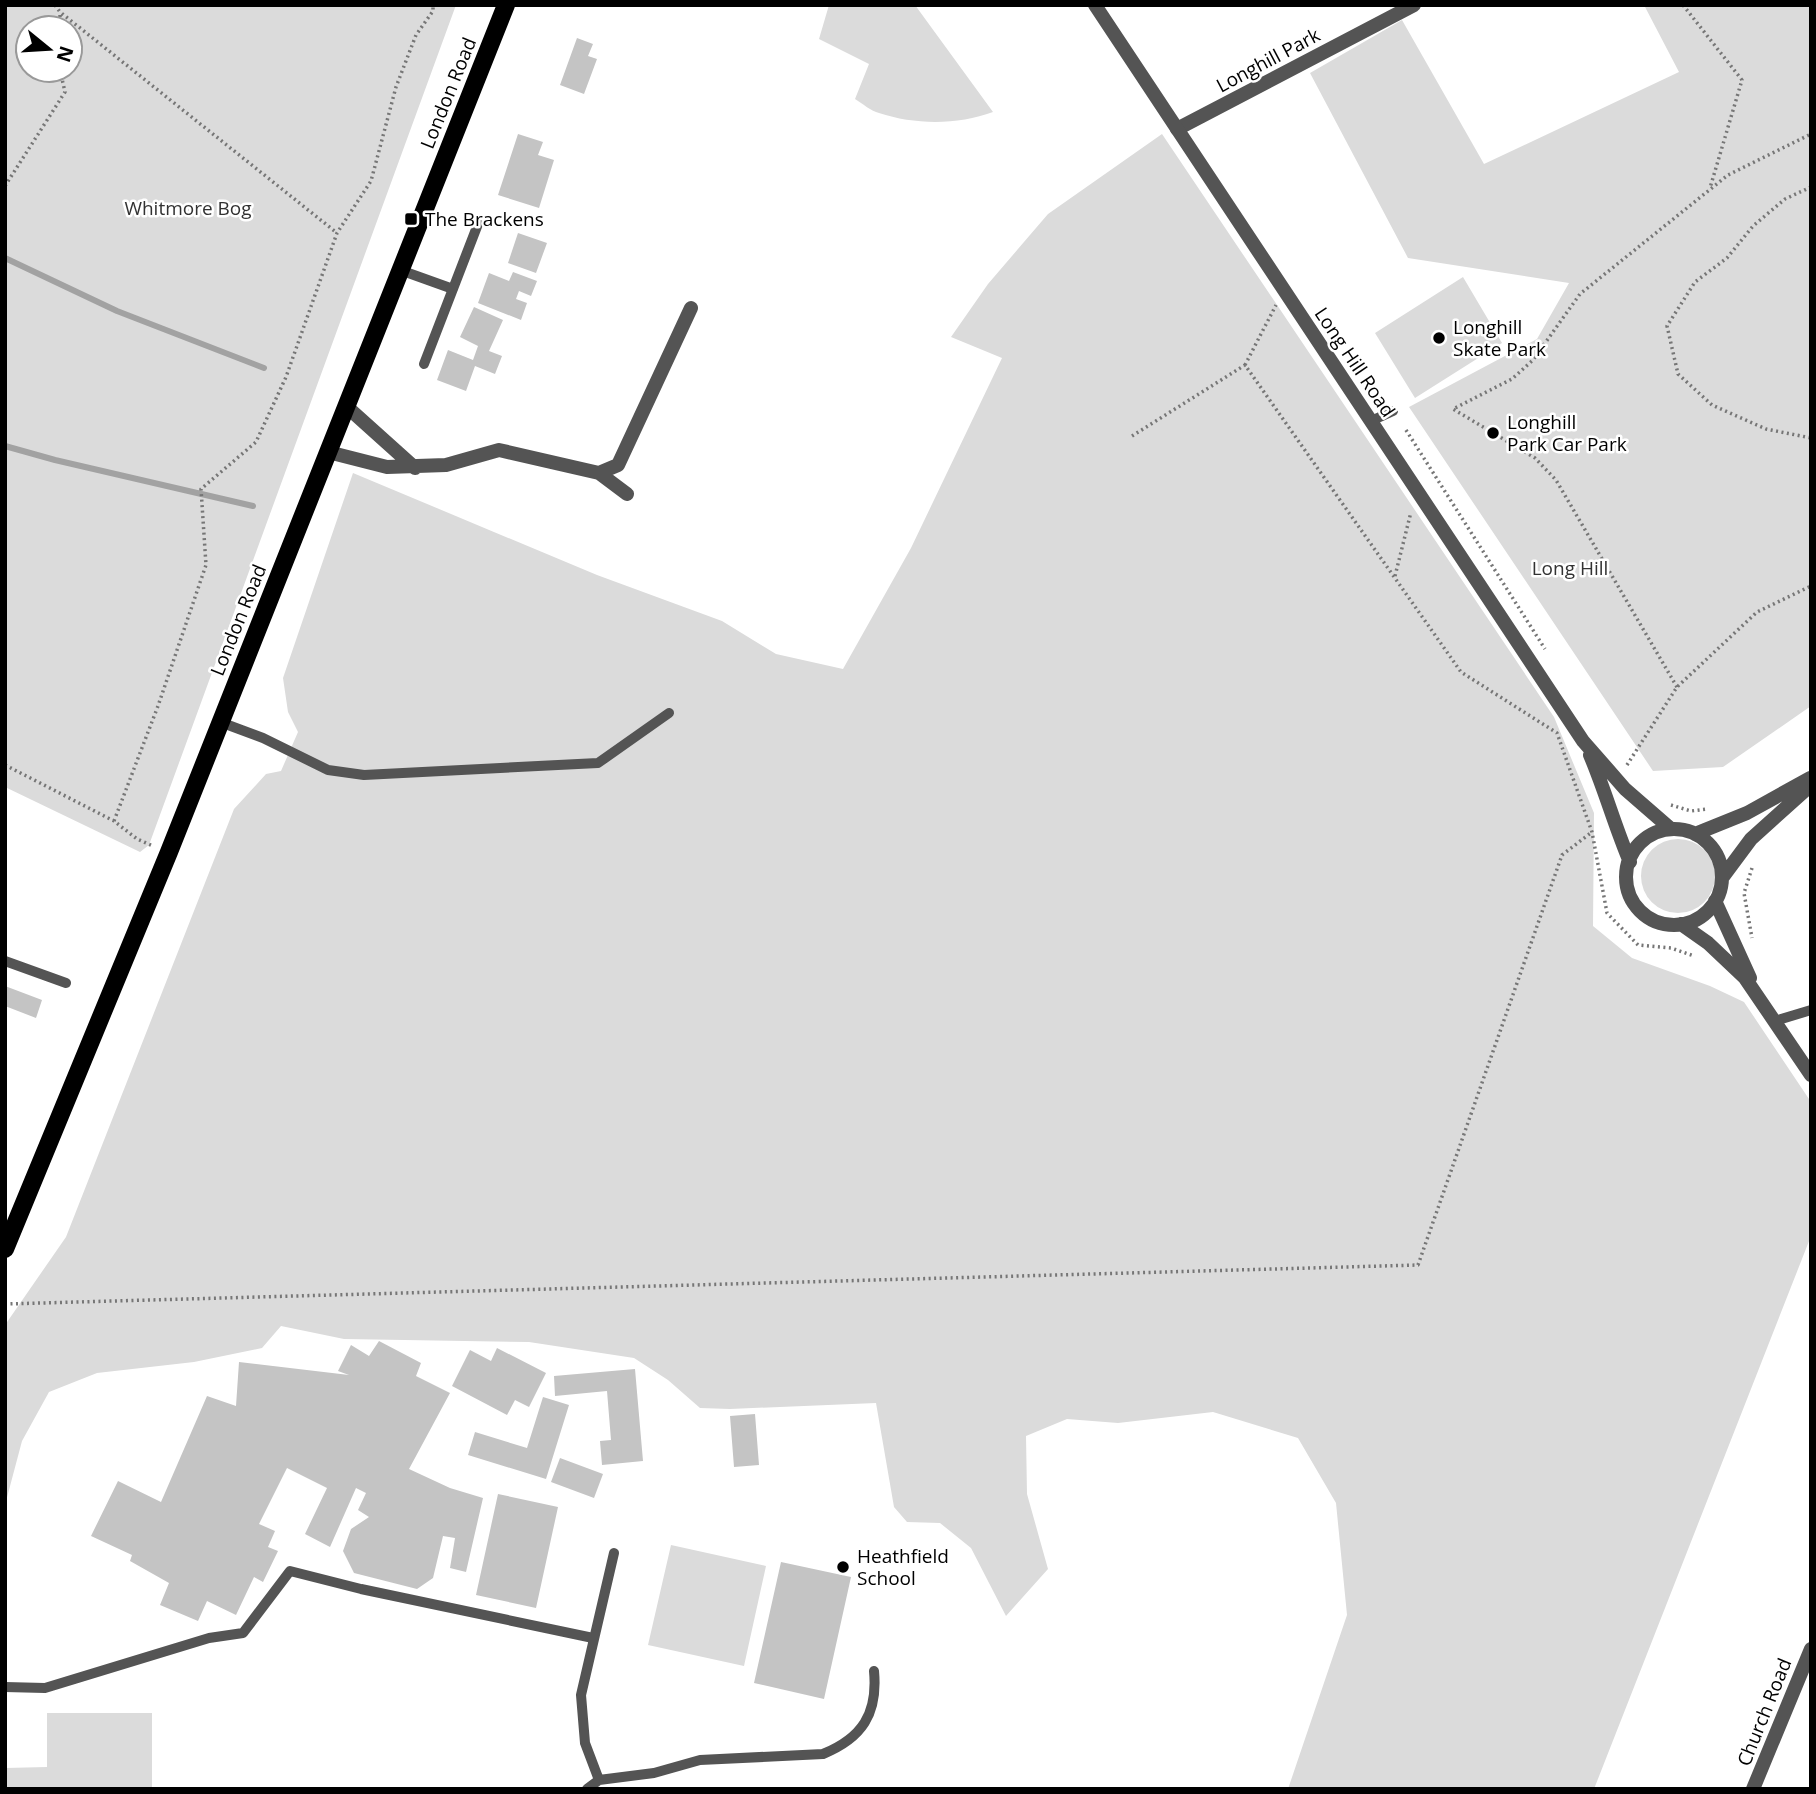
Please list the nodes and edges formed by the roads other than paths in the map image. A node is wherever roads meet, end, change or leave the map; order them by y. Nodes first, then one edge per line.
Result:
1 (506, 5) edge
2 (1095, 5) edge
3 (1414, 5) edge
4 (1177, 130) junction
5 (478, 224) dead end
6 (400, 271) junction
7 (453, 289) junction
8 (691, 308) dead end
9 (425, 364) dead end
10 (346, 406) junction
11 (1394, 411) dead end
12 (1371, 421) junction
13 (328, 452) junction
14 (415, 468) junction
15 (599, 473) junction
16 (627, 494) dead end
17 (669, 713) dead end
18 (220, 722) junction
19 (1583, 741) junction
20 (1811, 778) edge
21 (1811, 785) edge
22 (1671, 829) junction
23 (1695, 834) junction
24 (1630, 862) junction
25 (1722, 878) junction
26 (1715, 901) junction
27 (1681, 924) junction
28 (5, 961) edge
29 (66, 984) dead end
30 (1756, 992) junction
31 (1811, 1010) edge
32 (1775, 1021) junction
33 (1811, 1075) edge
34 (5, 1249) edge
35 (614, 1553) dead end
36 (593, 1638) junction
37 (1811, 1649) edge
38 (874, 1671) dead end
39 (5, 1686) edge
40 (599, 1780) junction
41 (587, 1789) edge
42 (1753, 1789) edge

1 - 6 main road, London Road
2 - 4 street, Long Hill Road
3 - 4 street, Longhill Park
4 - 12 street, Long Hill Road
5 - 7 lane
6 - 7 lane
6 - 10 main road, London Road
7 - 9 lane
8 - 15 street
10 - 13 main road, London Road
10 - 14 street
11 - 12 lane
12 - 19 street, Long Hill Road
13 - 14 street
13 - 18 main road, London Road
14 - 15 street
15 - 16 street
17 - 18 lane
18 - 34 main road, London Road
19 - 22 street, Long Hill Road
19 - 24 street, Long Hill Road
20 - 23 street
21 - 25 street
22 - 23 street
22 - 24 street
23 - 25 street
24 - 27 street
25 - 26 street
26 - 27 street
26 - 30 street
27 - 30 street
28 - 29 lane
30 - 32 street
31 - 32 lane
32 - 33 street
35 - 36 lane
36 - 39 lane
36 - 40 lane
37 - 42 street, Church Road
38 - 40 lane
40 - 41 lane

